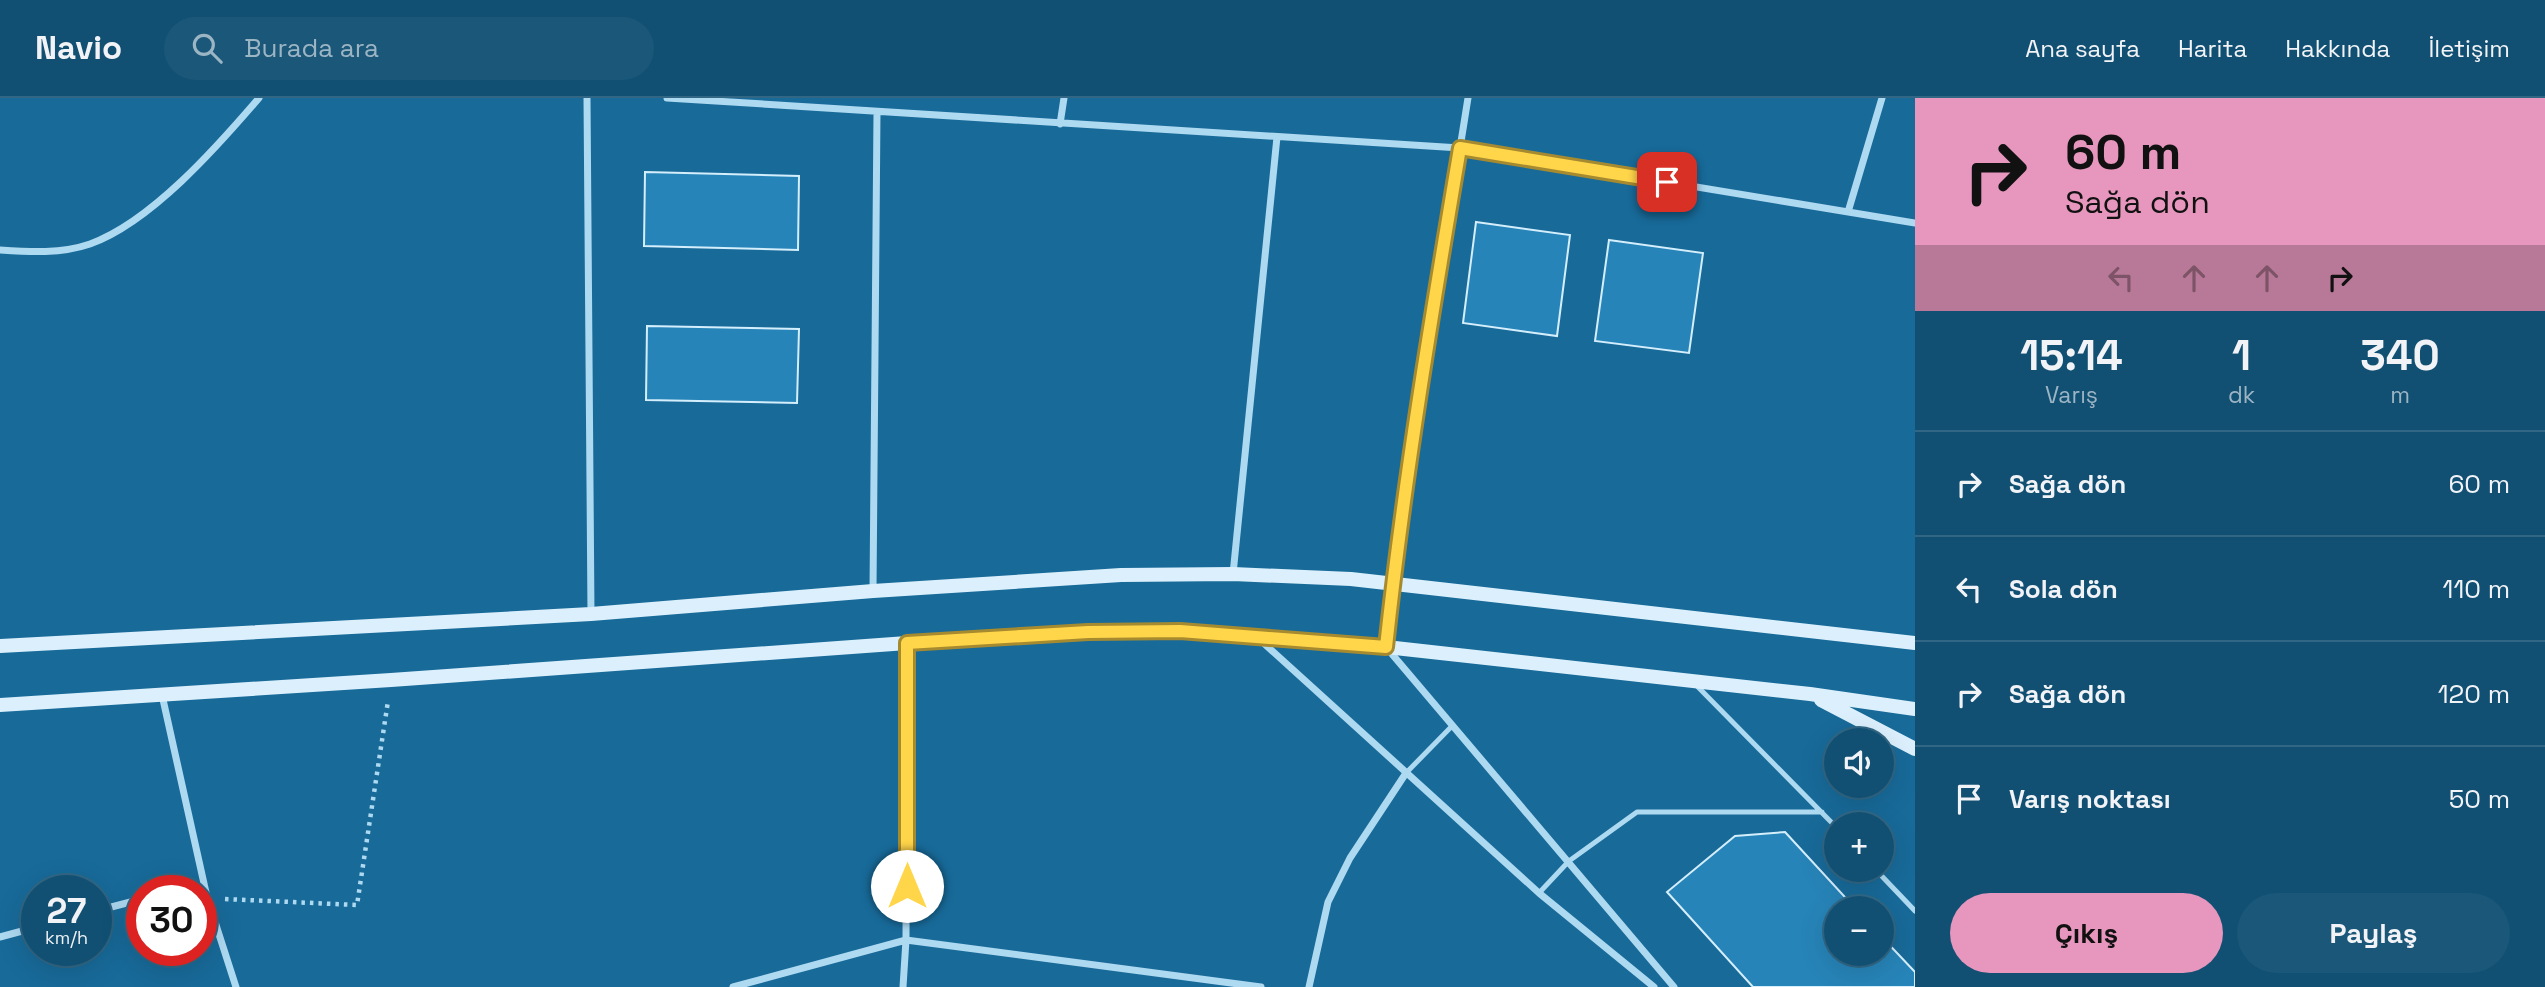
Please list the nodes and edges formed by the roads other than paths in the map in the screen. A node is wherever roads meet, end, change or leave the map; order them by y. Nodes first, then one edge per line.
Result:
1 (258, 98) edge
2 (587, 98) edge
3 (667, 98) edge
4 (1064, 98) edge
5 (1468, 98) edge
6 (1882, 98) edge
7 (877, 113) junction
8 (1060, 124) junction
9 (1277, 137) junction
10 (1460, 148) junction
11 (1848, 212) junction
12 (1915, 223) edge
13 (0, 250) edge
14 (1233, 574) junction
15 (1393, 584) junction
16 (873, 591) junction
17 (591, 614) junction
18 (1915, 635) edge
19 (1254, 636) junction
20 (1908, 642) edge
21 (907, 643) junction
22 (0, 646) edge
23 (1386, 647) junction
24 (1693, 681) junction
25 (1810, 694) junction
26 (162, 695) junction
27 (0, 705) edge
28 (1915, 709) edge
29 (1453, 725) junction
30 (1915, 750) edge
31 (1406, 773) junction
32 (1822, 812) joint
33 (1569, 861) junction
34 (199, 875) edge
35 (1887, 882) edge
36 (1539, 893) junction
37 (1915, 911) edge
38 (21, 931) edge
39 (217, 934) edge
40 (0, 937) edge
41 (906, 940) junction
42 (236, 987) edge
43 (733, 987) edge
44 (903, 987) edge
45 (1261, 987) edge
46 (1309, 987) edge
47 (1654, 987) edge
48 (1674, 987) edge

1 - 13 street
2 - 17 street
3 - 7 street
4 - 8 street
5 - 10 street
6 - 11 street
7 - 8 street
7 - 16 street
8 - 9 street
9 - 10 street
9 - 14 street
10 - 11 street
10 - 15 street
11 - 12 street
14 - 15 main road
14 - 16 main road
15 - 20 main road
15 - 23 street
16 - 17 main road
17 - 22 main road
18 - 20 main road
19 - 21 main road
19 - 23 main road
19 - 31 street
21 - 26 main road
21 - 41 street
23 - 24 main road
23 - 29 street
24 - 25 main road
24 - 32 lane
25 - 28 main road
25 - 30 main road
26 - 27 main road
26 - 34 street
29 - 31 lane
29 - 33 street
31 - 36 street
31 - 46 street
32 - 33 lane
33 - 36 lane
33 - 48 street
35 - 37 lane
36 - 47 street
38 - 40 street
39 - 42 street
41 - 43 street
41 - 44 street
41 - 45 street

